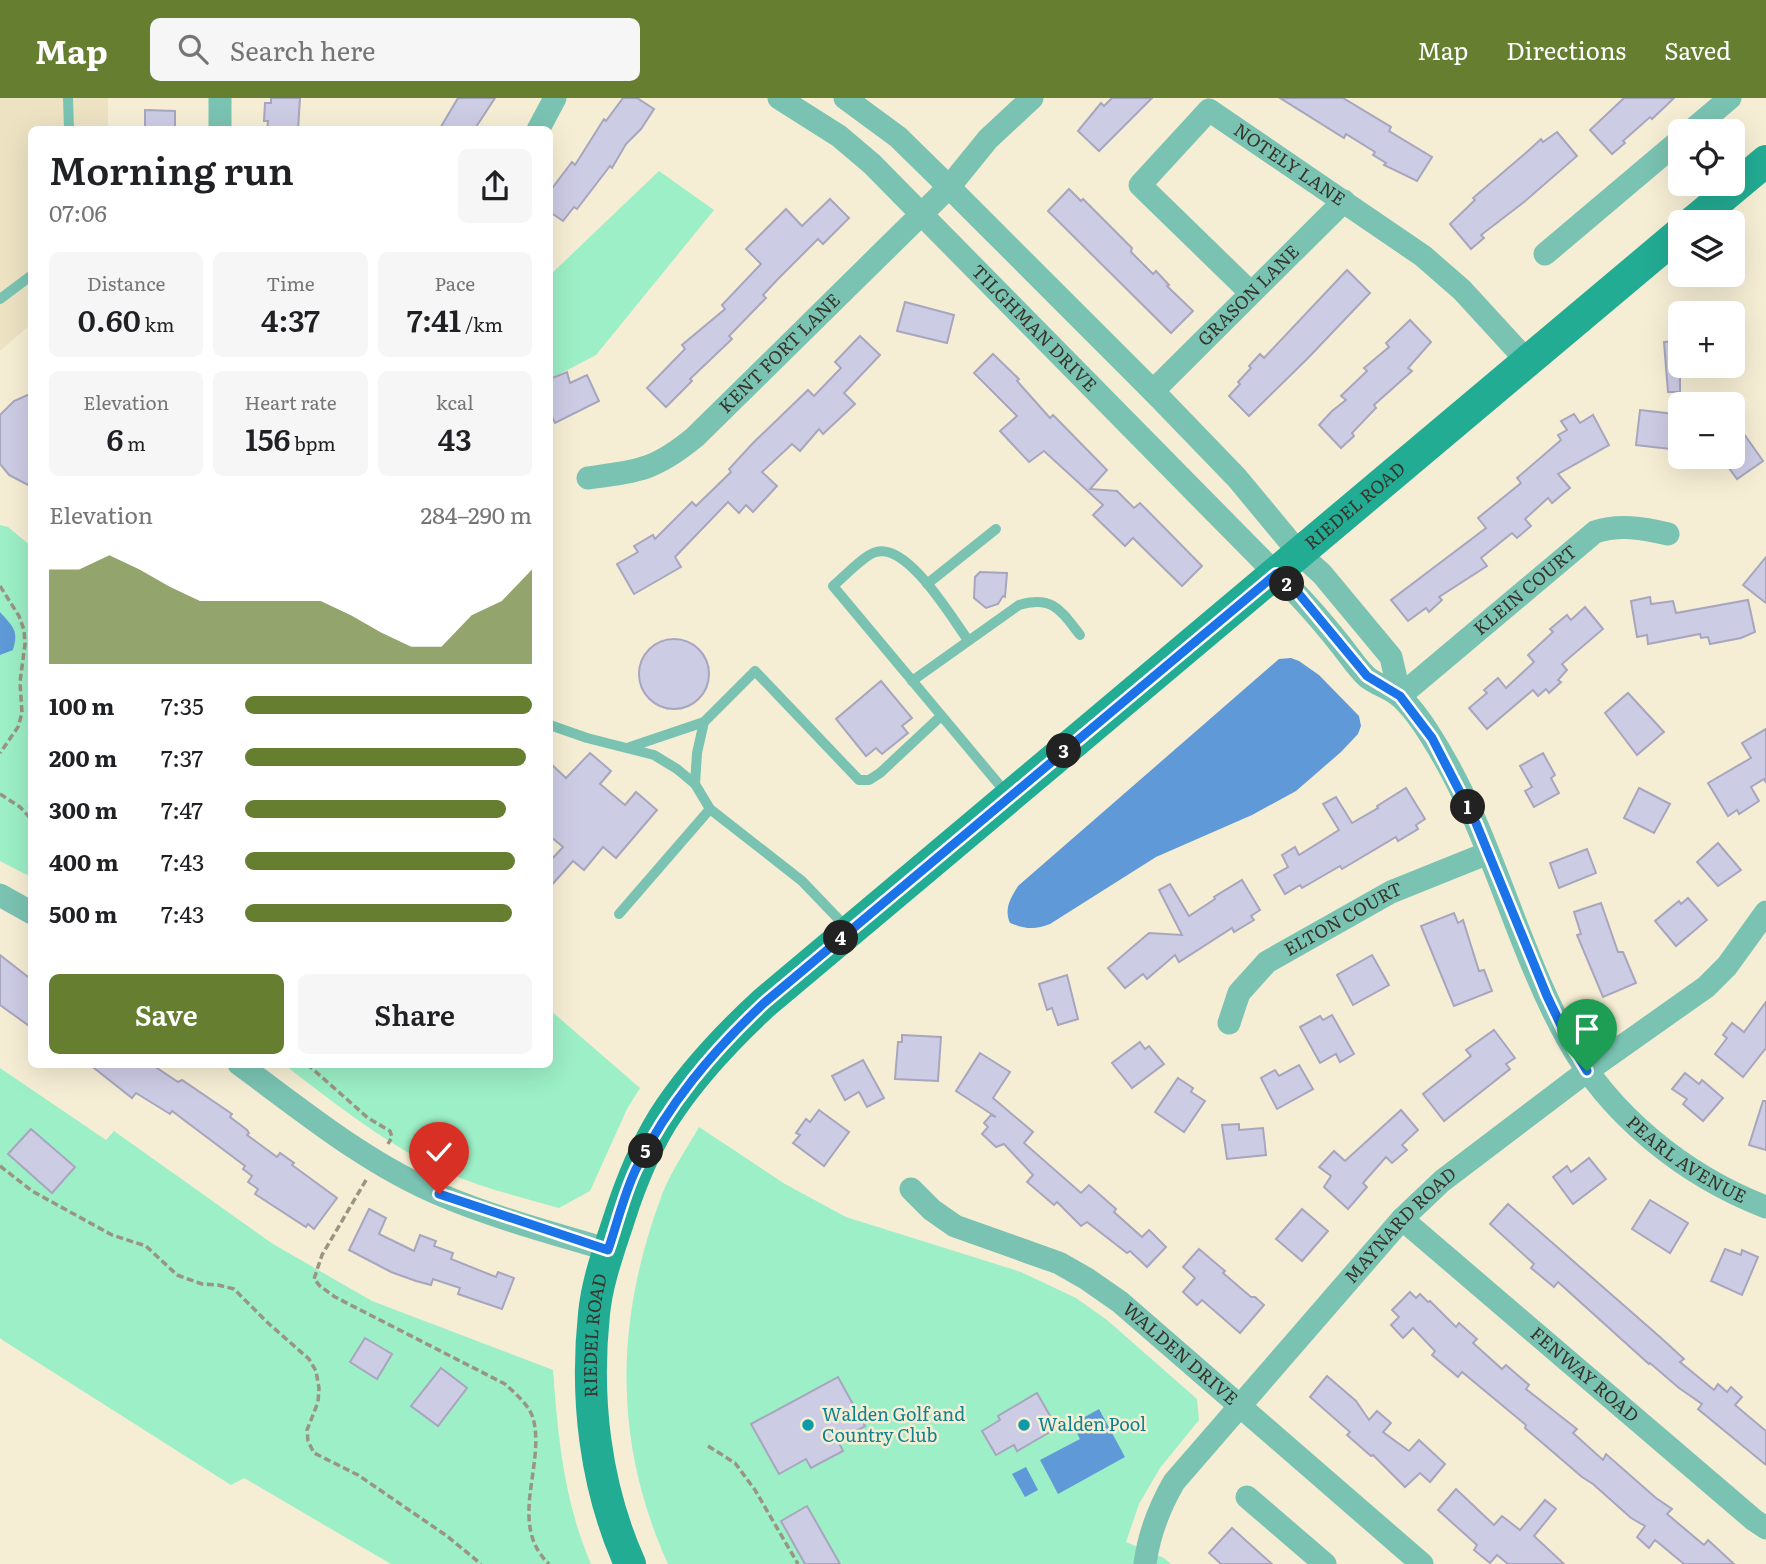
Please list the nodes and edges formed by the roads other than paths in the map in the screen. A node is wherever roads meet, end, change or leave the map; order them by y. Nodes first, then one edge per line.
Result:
1 (68, 98) edge
2 (220, 98) edge
3 (555, 98) edge
4 (779, 98) edge
5 (845, 98) edge
6 (1015, 98) edge
7 (1032, 98) edge
8 (1730, 98) edge
9 (1705, 119) edge
10 (69, 126) edge
11 (220, 126) edge
12 (540, 126) edge
13 (988, 139) junction
14 (1668, 150) edge
15 (1766, 161) edge
16 (949, 187) junction
17 (1344, 201) junction
18 (1707, 210) edge
19 (922, 214) junction
20 (1668, 243) edge
21 (1545, 254) dead end
22 (28, 278) edge
23 (1251, 293) junction
24 (0, 299) edge
25 (1528, 362) junction
26 (1153, 391) junction
27 (588, 478) dead end
28 (996, 529) dead end
29 (1668, 534) dead end
30 (1300, 554) junction
31 (1276, 574) junction
32 (927, 584) junction
33 (1080, 635) dead end
34 (968, 640) junction
35 (912, 681) junction
36 (1400, 696) junction
37 (942, 716) junction
38 (704, 722) junction
39 (553, 726) edge
40 (628, 747) junction
41 (695, 784) junction
42 (1009, 797) junction
43 (710, 809) junction
44 (1488, 853) junction
45 (0, 895) edge
46 (28, 911) edge
47 (1766, 912) edge
48 (619, 914) dead end
49 (850, 930) junction
50 (1229, 1023) dead end
51 (244, 1068) edge
52 (1587, 1071) junction
53 (911, 1189) dead end
54 (1766, 1207) edge
55 (1402, 1219) junction
56 (608, 1250) junction
57 (1240, 1405) junction
58 (1247, 1497) dead end
59 (1766, 1528) edge
60 (630, 1564) edge
61 (1145, 1564) edge
62 (1325, 1564) edge
63 (1422, 1564) edge

1 - 10 lane
2 - 11 street
3 - 12 street
4 - 19 street, TILGHMAN DRIVE
5 - 16 street
6 - 13 street
7 - 13 street
8 - 9 street
13 - 16 street, KENT FORT LANE
14 - 21 street
15 - 18 street
16 - 19 street, KENT FORT LANE
16 - 26 street
17 - 23 street, GRASON LANE
17 - 23 street, NOTELY LANE
17 - 25 street, NOTELY LANE
19 - 27 street, KENT FORT LANE
19 - 31 street, TILGHMAN DRIVE
20 - 25 street, RIEDEL ROAD
22 - 24 lane
23 - 26 street, GRASON LANE
25 - 30 street, RIEDEL ROAD
26 - 30 street
28 - 32 lane
29 - 36 street, KLEIN COURT
30 - 31 street, RIEDEL ROAD
30 - 36 street, PEARL AVENUE
31 - 36 street, PEARL AVENUE
31 - 42 street, RIEDEL ROAD
32 - 34 lane
32 - 35 lane
33 - 34 lane
34 - 35 lane
35 - 37 lane
36 - 44 street, PEARL AVENUE
37 - 38 lane
37 - 42 lane
38 - 40 lane
38 - 41 lane
39 - 40 lane
40 - 41 lane
41 - 43 lane
42 - 49 street, RIEDEL ROAD
43 - 48 lane
43 - 49 lane
44 - 50 street, ELTON COURT
44 - 52 street, PEARL AVENUE
45 - 46 street
47 - 52 street, MAYNARD ROAD
49 - 56 street, RIEDEL ROAD
51 - 56 street
52 - 54 street, PEARL AVENUE
52 - 55 street, MAYNARD ROAD
53 - 57 street, WALDEN DRIVE
55 - 57 street, MAYNARD ROAD
55 - 59 street, FENWAY ROAD
56 - 60 street, RIEDEL ROAD
57 - 61 street, MAYNARD ROAD
57 - 63 street, WALDEN DRIVE
58 - 62 street

